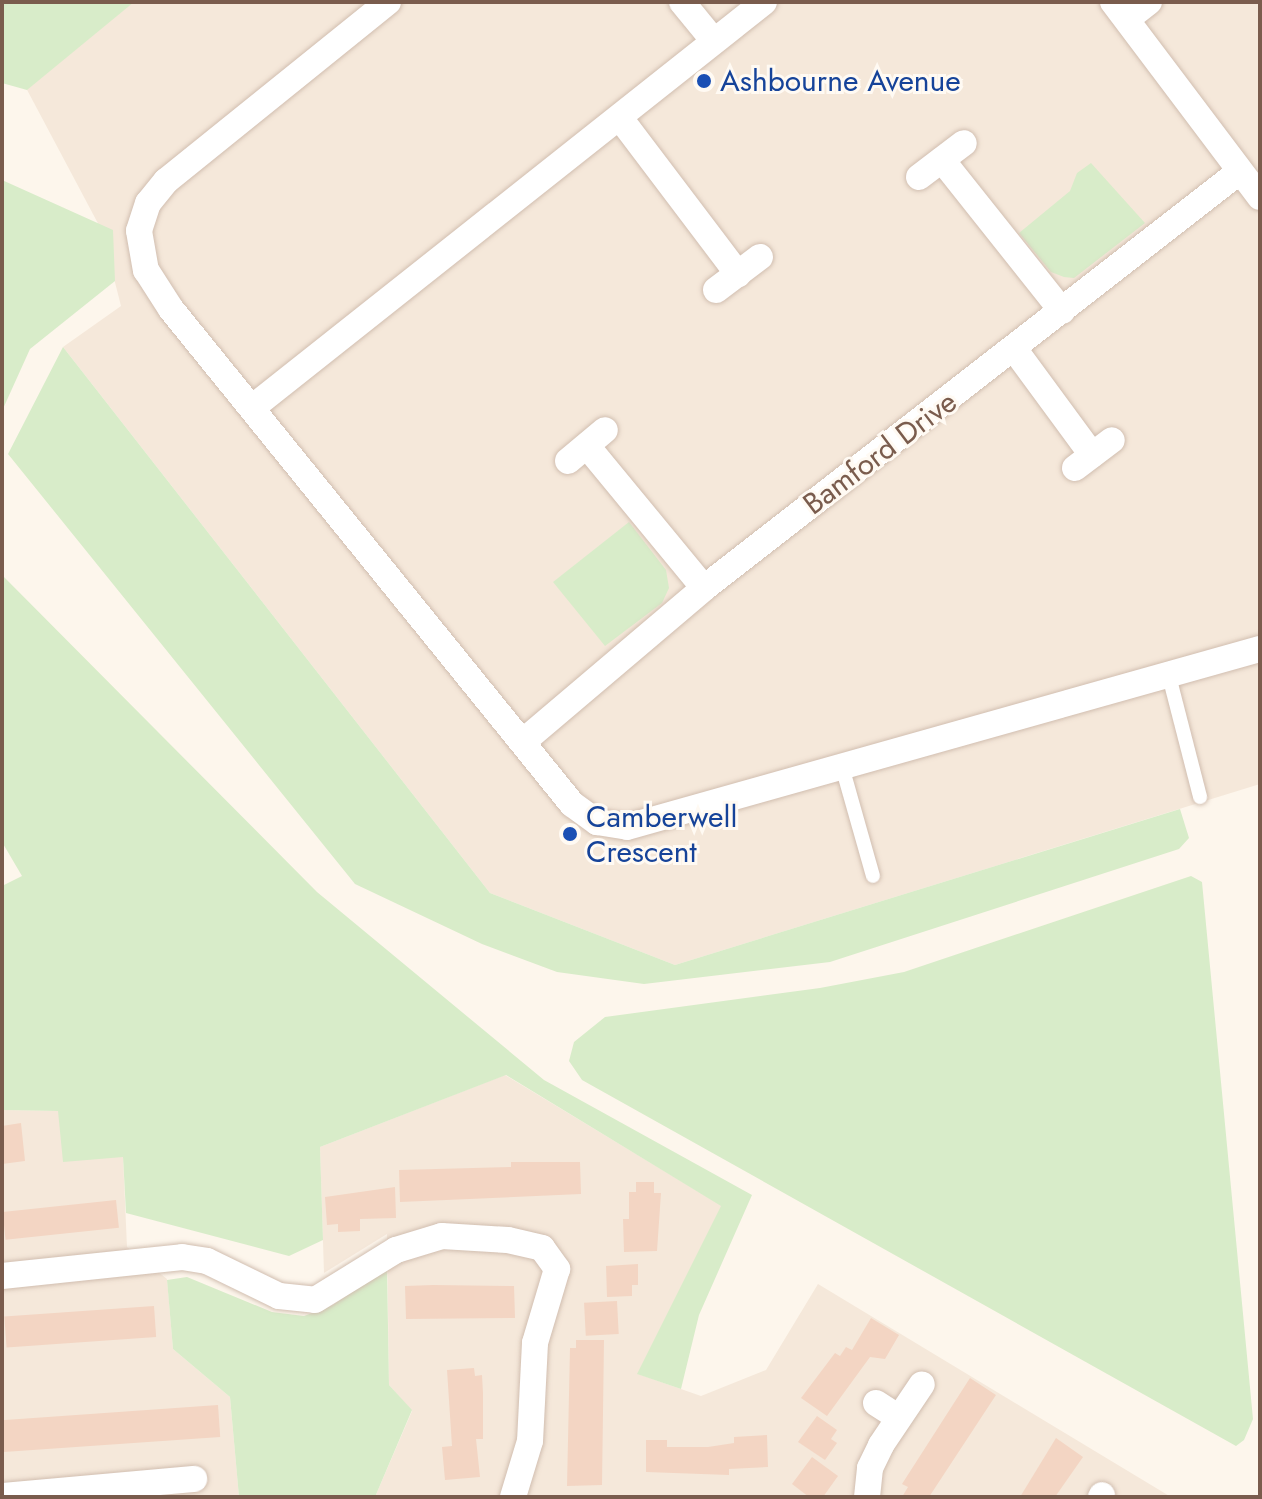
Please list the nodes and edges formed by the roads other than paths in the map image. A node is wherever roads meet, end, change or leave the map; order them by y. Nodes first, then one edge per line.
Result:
1 (388, 2) edge
2 (682, 2) edge
3 (764, 2) edge
4 (1149, 2) edge
5 (1120, 11) edge
6 (714, 41) junction
7 (620, 118) junction
8 (964, 143) dead end
9 (942, 160) junction
10 (1239, 172) junction
11 (919, 177) dead end
12 (1260, 197) edge
13 (760, 257) dead end
14 (738, 274) junction
15 (716, 290) dead end
16 (1062, 311) junction
17 (1015, 350) junction
18 (253, 407) junction
19 (587, 446) dead end
20 (1093, 454) dead end
21 (704, 588) junction
22 (1260, 649) edge
23 (1169, 676) junction
24 (525, 740) junction
25 (843, 770) junction
26 (1200, 797) dead end
27 (873, 876) dead end
28 (2, 1276) edge
29 (922, 1384) dead end
30 (876, 1403) dead end
31 (899, 1418) junction
32 (177, 1486) edge
33 (2, 1496) edge
34 (513, 1497) edge
35 (867, 1497) edge

1 - 18 street
2 - 6 street
3 - 6 street
4 - 5 street
5 - 10 street
6 - 7 street
7 - 14 street
7 - 18 street
8 - 9 street
9 - 11 street
9 - 16 street
10 - 12 street
10 - 16 street, Bamford Drive
13 - 14 street
14 - 15 street
16 - 17 street, Bamford Drive
17 - 20 street
17 - 21 street, Bamford Drive
18 - 24 street
19 - 21 street
21 - 24 street, Bamford Drive
22 - 23 street
23 - 25 street
23 - 26 lane
24 - 25 street
25 - 27 lane
28 - 34 street
29 - 31 street
30 - 31 street
31 - 35 street
32 - 33 street

